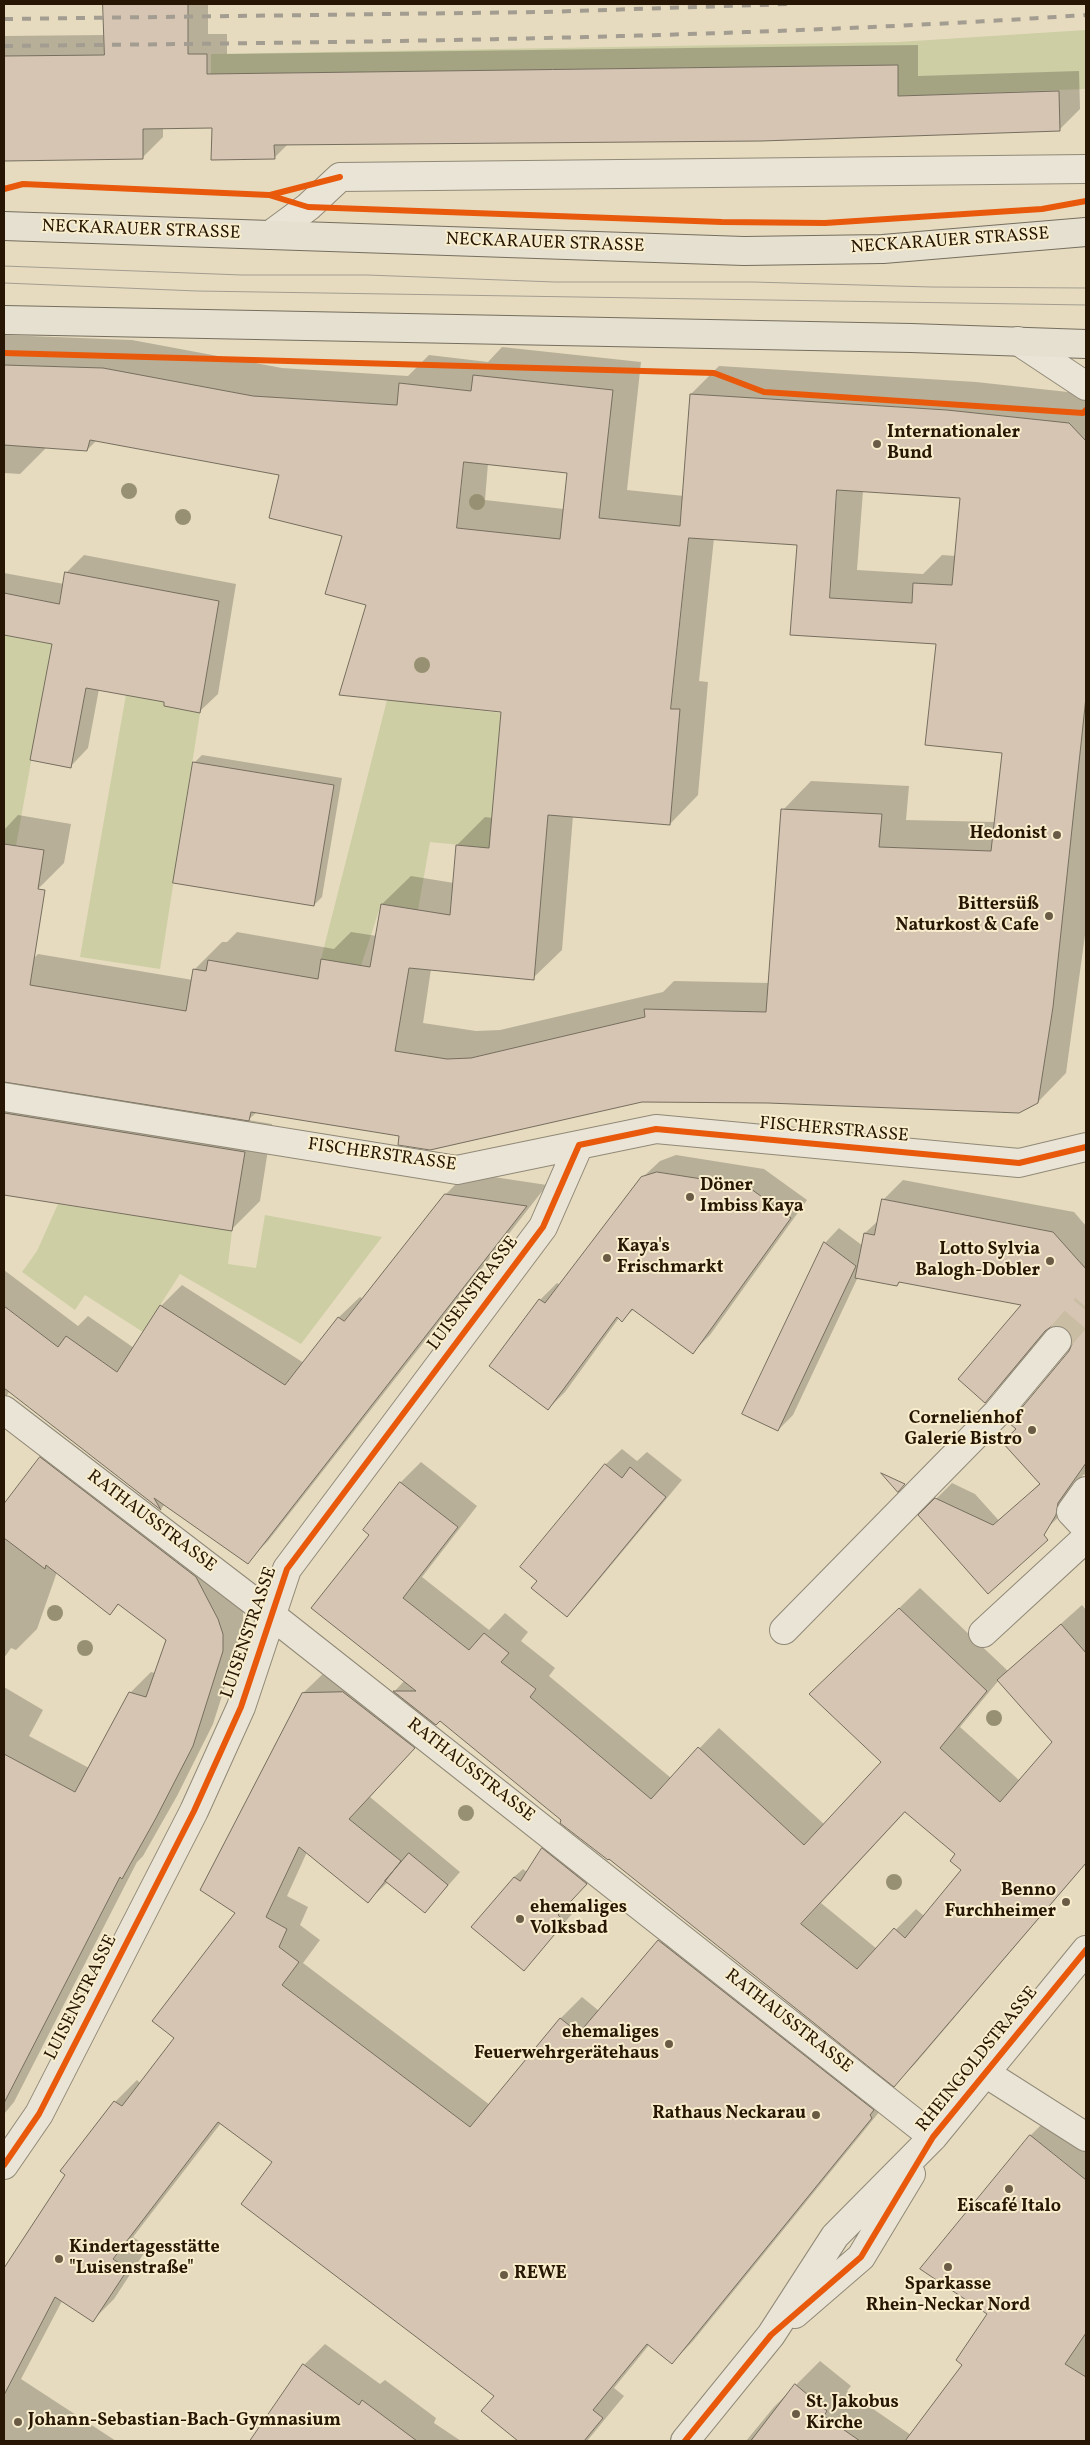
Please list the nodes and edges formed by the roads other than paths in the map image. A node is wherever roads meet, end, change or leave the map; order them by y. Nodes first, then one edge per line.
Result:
1 (1086, 169) edge
2 (4, 226) edge
3 (1085, 233) edge
4 (270, 235) junction
5 (4, 320) edge
6 (1018, 341) junction
7 (1086, 344) edge
8 (1086, 386) edge
9 (4, 1097) edge
10 (578, 1144) junction
11 (1086, 1147) edge
12 (1057, 1341) tunnel mouth
13 (4, 1410) edge
14 (1086, 1491) edge
15 (1086, 1528) edge
16 (1086, 1538) edge
17 (270, 1614) junction
18 (784, 1630) dead end
19 (983, 1633) dead end
20 (1086, 1950) edge
21 (987, 2074) junction
22 (933, 2137) junction
23 (1086, 2138) edge
24 (4, 2165) edge
25 (685, 2441) edge

1 - 4 street
2 - 4 main road, NECKARAUER STRASSE
3 - 4 main road, NECKARAUER STRASSE
5 - 6 main road
6 - 7 main road
6 - 8 street
9 - 10 street, FISCHERSTRASSE
10 - 11 street, FISCHERSTRASSE
10 - 17 street, LUISENSTRASSE
12 - 18 street
13 - 17 street, RATHAUSSTRASSE
14 - 15 street
16 - 19 street
17 - 22 street, RATHAUSSTRASSE
17 - 24 street, LUISENSTRASSE
20 - 21 street, RHEINGOLDSTRASSE
21 - 22 street, RHEINGOLDSTRASSE
21 - 23 street
22 - 25 street, RHEINGOLDSTRASSE

